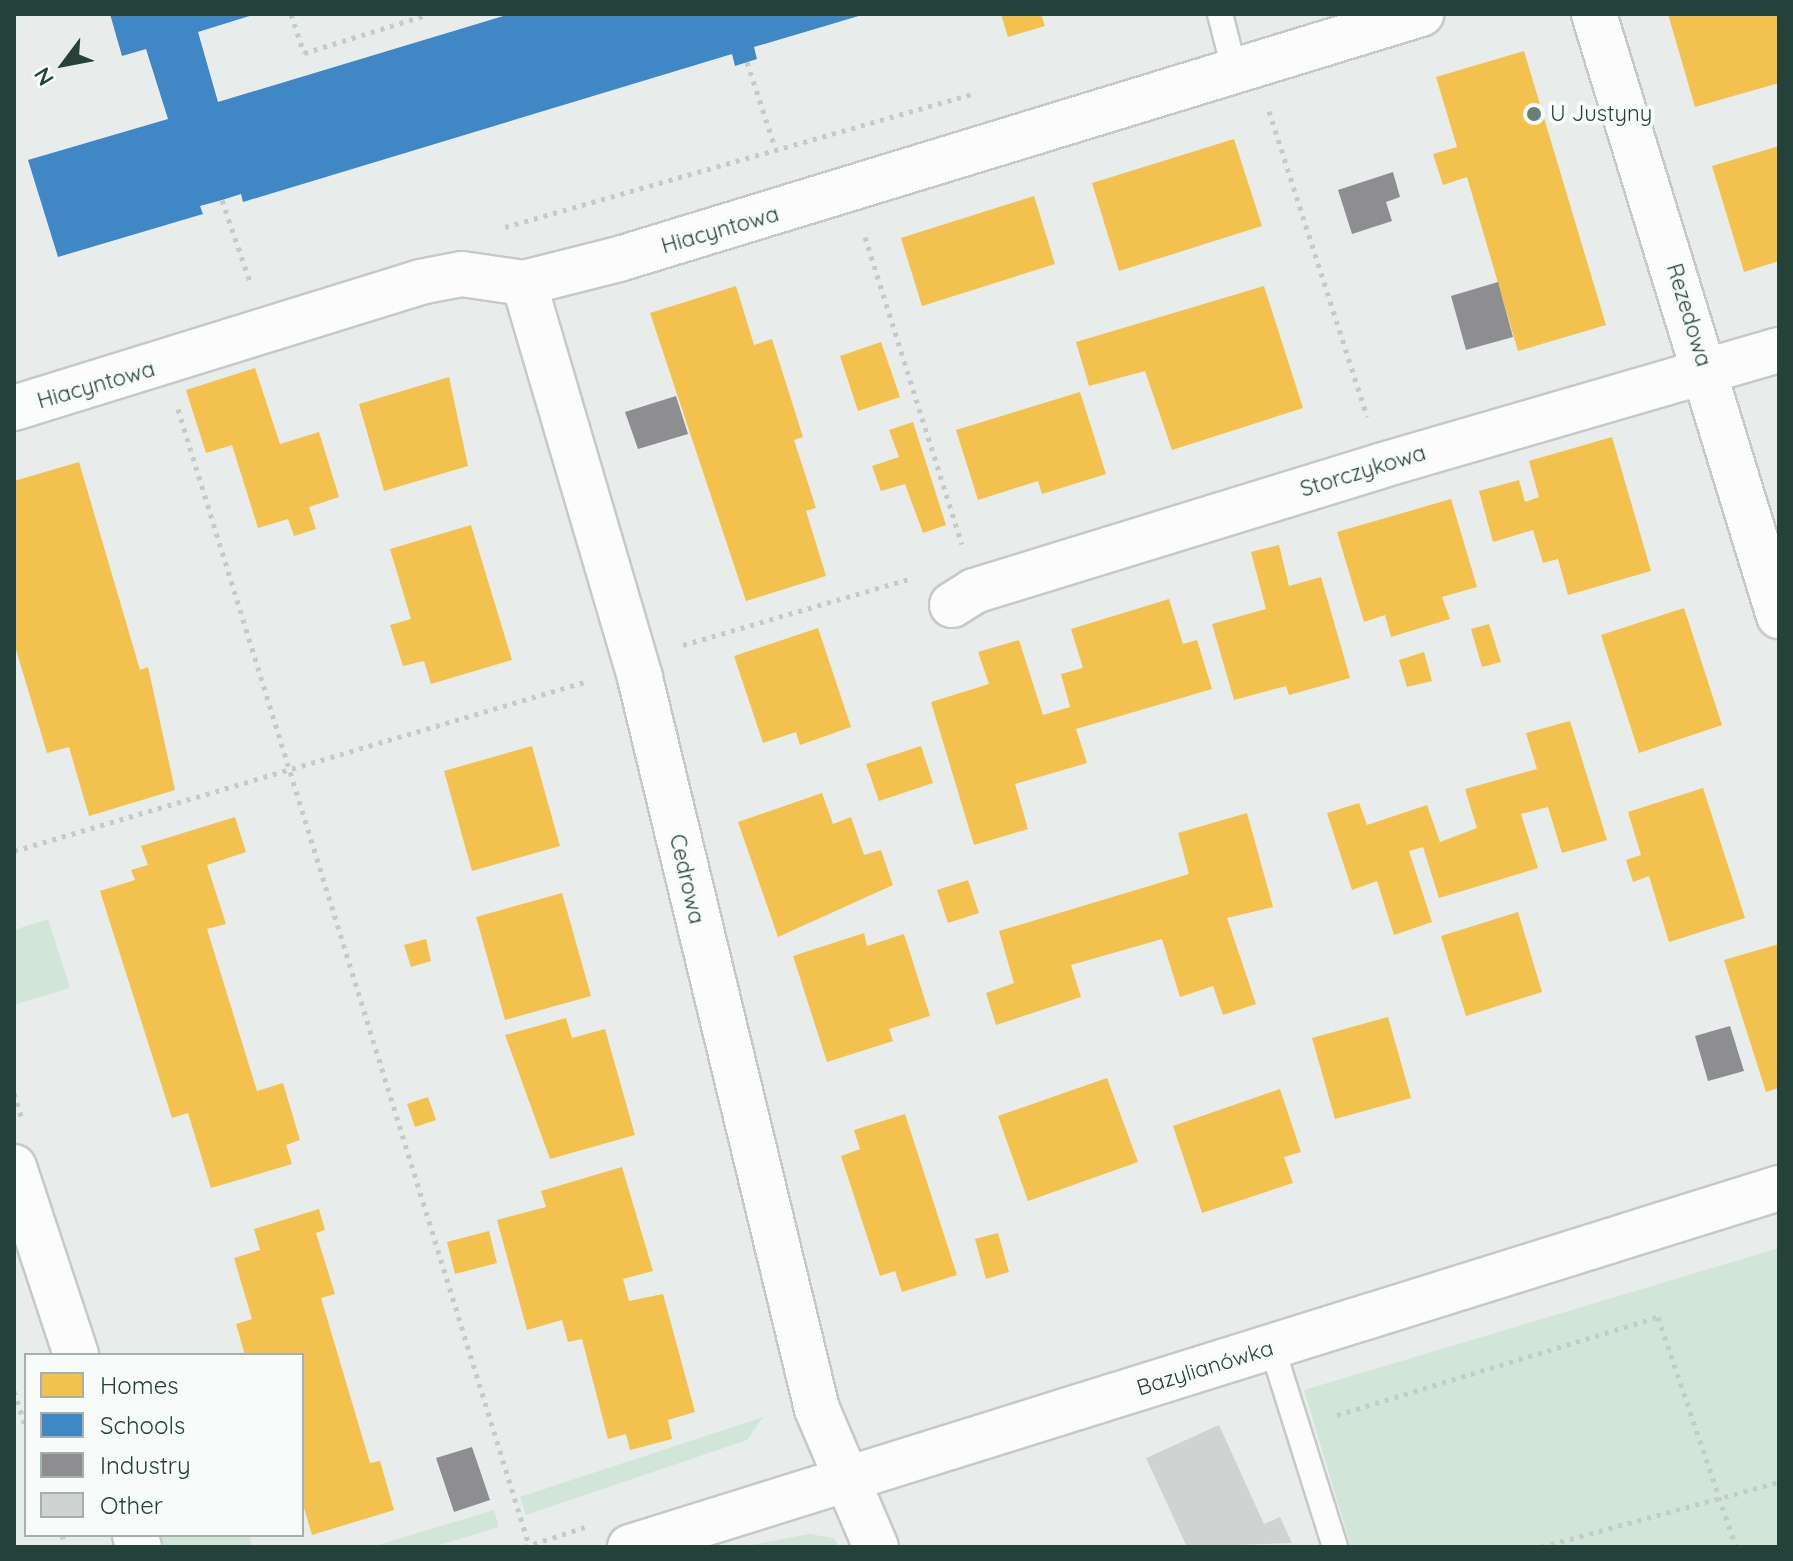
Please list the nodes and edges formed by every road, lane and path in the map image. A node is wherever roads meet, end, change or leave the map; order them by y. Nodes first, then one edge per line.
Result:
1 (291, 14) edge
2 (429, 14) edge
3 (1220, 14) edge
4 (1421, 14) edge
5 (1594, 14) edge
6 (747, 62) dead end
7 (1245, 68) junction
8 (989, 90) dead end
9 (222, 200) dead end
10 (859, 220) dead end
11 (524, 283) junction
12 (252, 288) dead end
13 (1779, 350) edge
14 (165, 365) junction
15 (1707, 373) junction
16 (14, 408) edge
17 (1383, 465) junction
18 (949, 590) junction
19 (1779, 616) edge
20 (678, 647) dead end
21 (592, 680) dead end
22 (288, 770) junction
23 (14, 851) edge
24 (14, 1167) edge
25 (1779, 1188) edge
26 (1272, 1347) junction
27 (75, 1353) edge
28 (14, 1391) edge
29 (24, 1421) edge
30 (1297, 1426) junction
31 (842, 1478) junction
32 (1779, 1482) edge
33 (1718, 1499) junction
34 (529, 1545) edge
35 (630, 1547) edge
36 (876, 1547) edge
37 (1335, 1547) edge
38 (1541, 1547) edge
39 (1736, 1547) edge

1 - 2 path
3 - 7 lane
4 - 7 street, Hiacyntowa
5 - 15 street, Rezedowa
6 - 8 path
7 - 11 street, Hiacyntowa
7 - 17 path
9 - 12 path
10 - 18 path
11 - 14 street, Hiacyntowa
11 - 31 street, Cedrowa
13 - 15 street, Storczykowa
14 - 16 street, Hiacyntowa
14 - 22 path
15 - 17 street, Storczykowa
15 - 19 street, Rezedowa
17 - 18 street, Storczykowa
18 - 20 path
21 - 22 path
22 - 23 path
22 - 34 path
24 - 27 street
25 - 26 street, Bazylianówka
26 - 30 lane
26 - 31 street, Bazylianówka
28 - 29 path
30 - 33 path
30 - 37 lane
31 - 35 street, Bazylianówka
31 - 36 street, Cedrowa
32 - 33 path
33 - 38 path
33 - 39 path

